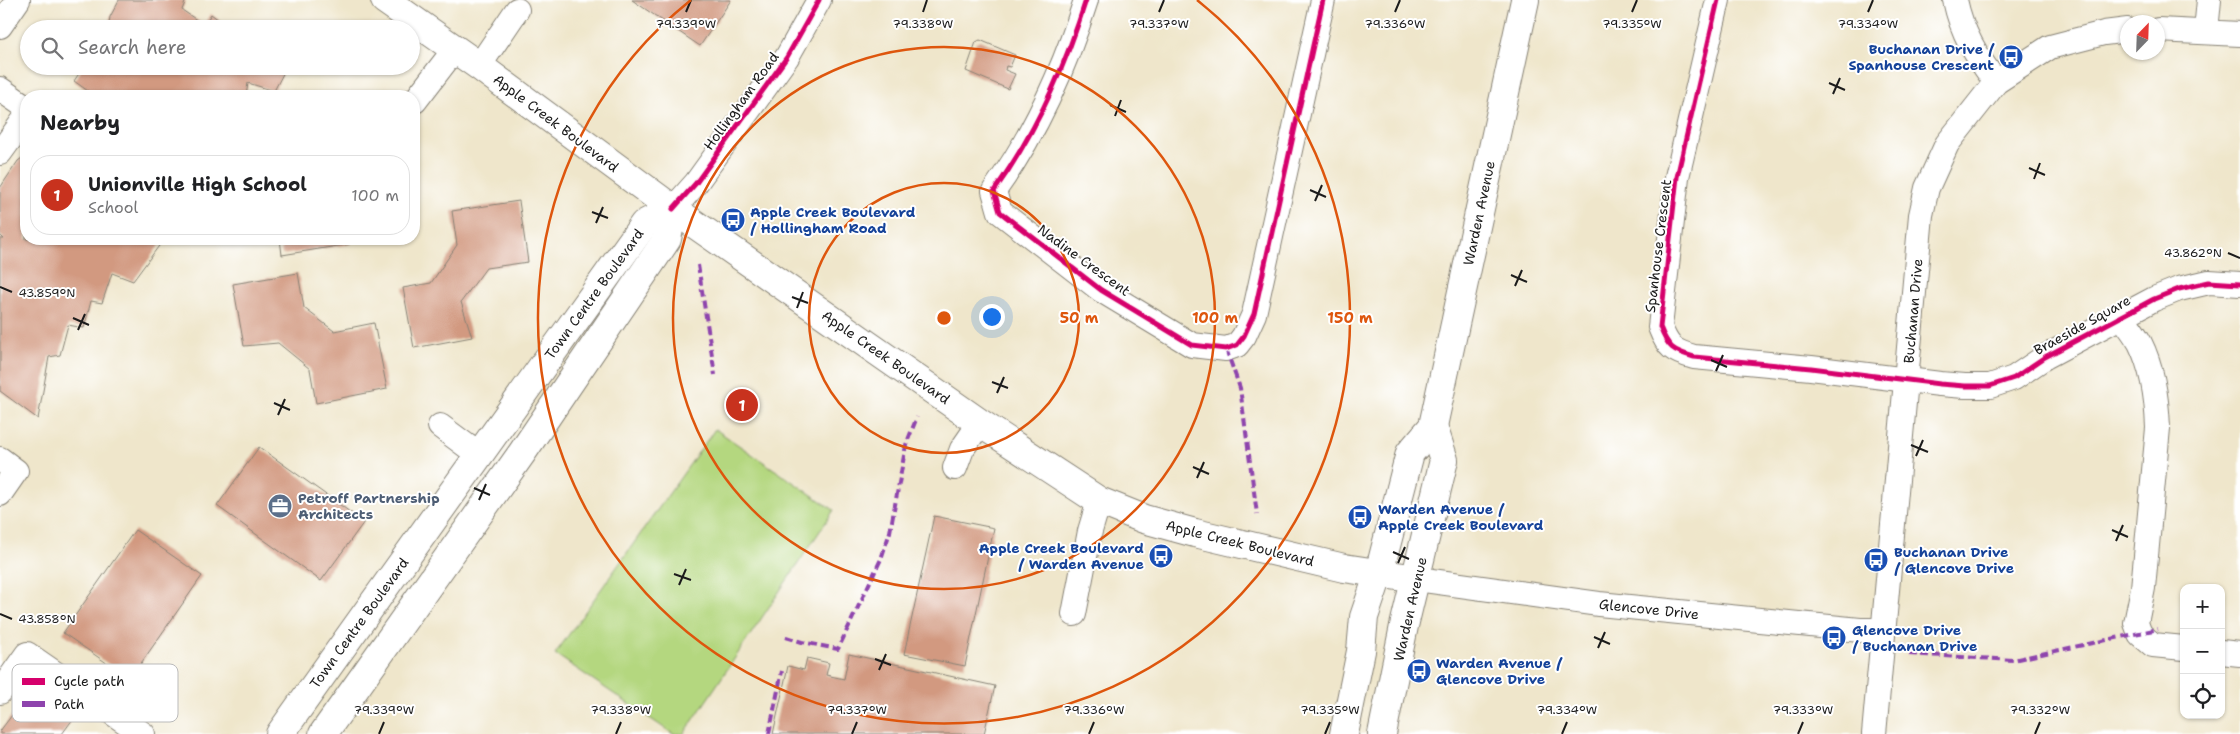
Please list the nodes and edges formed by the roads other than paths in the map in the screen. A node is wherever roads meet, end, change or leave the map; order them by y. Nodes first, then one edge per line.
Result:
1 (18, 0) edge
2 (385, 0) edge
3 (819, 0) edge
4 (1086, 0) edge
5 (1323, 0) edge
6 (1525, 0) edge
7 (1718, 0) edge
8 (1955, 0) edge
9 (2209, 0) edge
10 (517, 10) dead end
11 (414, 20) edge
12 (420, 24) edge
13 (0, 26) edge
14 (2165, 30) edge
15 (2120, 31) edge
16 (2206, 31) junction
17 (2240, 34) edge
18 (455, 49) junction
19 (479, 66) junction
20 (1996, 82) junction
21 (0, 89) edge
22 (420, 94) edge
23 (20, 103) edge
24 (20, 125) edge
25 (0, 153) edge
26 (673, 209) junction
27 (2240, 284) edge
28 (2122, 317) junction
29 (1906, 381) junction
30 (980, 423) junction
31 (440, 426) dead end
32 (1433, 426) junction
33 (479, 455) junction
34 (0, 459) edge
35 (954, 468) dead end
36 (0, 494) edge
37 (1099, 501) junction
38 (1379, 573) junction
39 (1417, 579) junction
40 (1074, 614) dead end
41 (1883, 630) junction
42 (2180, 648) edge
43 (2225, 652) edge
44 (2240, 654) edge
45 (20, 664) edge
46 (39, 664) edge
47 (12, 675) edge
48 (0, 692) edge
49 (117, 727) edge
50 (144, 734) edge
51 (280, 734) edge
52 (323, 734) edge
53 (1344, 734) edge
54 (1382, 734) edge
55 (1874, 734) edge

1 - 13 street
2 - 11 main road, Apple Creek Boulevard
3 - 26 street, Hollingham Road
4 - 5 street, Nadine Crescent
6 - 32 main road, Warden Avenue
7 - 29 street, Spanhouse Crescent
8 - 20 street
9 - 16 street
10 - 19 street
12 - 18 main road, Apple Creek Boulevard
14 - 16 street
15 - 20 street, Buchanan Drive
16 - 17 street
18 - 19 main road, Apple Creek Boulevard
18 - 22 street
19 - 26 main road, Apple Creek Boulevard
20 - 29 street, Buchanan Drive
21 - 23 street
24 - 25 street
26 - 30 main road, Apple Creek Boulevard
26 - 33 main road, Town Centre Boulevard
26 - 52 main road, Town Centre Boulevard
27 - 28 street, Braeside Square
28 - 29 street, Braeside Square
28 - 42 street, Braeside Square
29 - 41 street, Buchanan Drive
30 - 35 street
30 - 37 main road, Apple Creek Boulevard
31 - 33 street
32 - 38 main road, Warden Avenue
32 - 39 main road, Warden Avenue
33 - 51 main road, Town Centre Boulevard
34 - 36 street
37 - 38 main road, Apple Creek Boulevard
37 - 40 street
38 - 39 main road, Apple Creek Boulevard
38 - 53 main road, Warden Avenue
39 - 41 street, Glencove Drive
39 - 54 main road, Warden Avenue
41 - 55 street, Buchanan Drive
43 - 44 street
45 - 46 street
47 - 48 street
49 - 50 street

